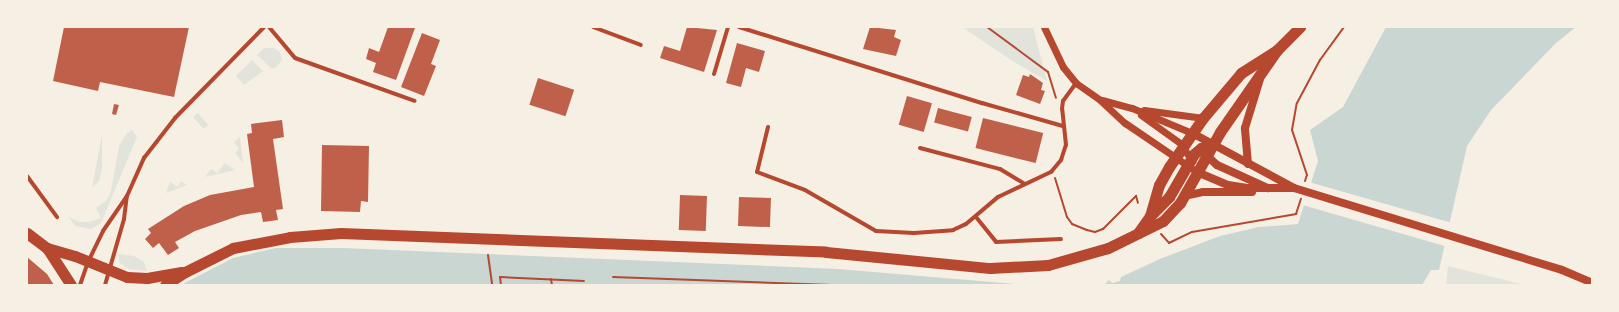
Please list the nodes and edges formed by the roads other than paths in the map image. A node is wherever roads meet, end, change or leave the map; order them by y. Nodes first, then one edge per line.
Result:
1 (264, 27) edge
2 (269, 27) edge
3 (593, 27) edge
4 (728, 27) edge
5 (739, 27) edge
6 (1044, 27) edge
7 (1300, 27) edge
8 (641, 45) dead end
9 (1277, 50) junction
10 (1263, 71) junction
11 (714, 74) dead end
12 (1076, 83) junction
13 (1100, 100) junction
14 (415, 101) dead end
15 (1132, 108) junction
16 (1201, 120) junction
17 (1063, 126) junction
18 (768, 127) dead end
19 (1195, 135) junction
20 (1213, 144) junction
21 (1183, 145) junction
22 (920, 148) dead end
23 (1203, 152) junction
24 (1175, 157) junction
25 (1188, 162) junction
26 (1248, 164) junction
27 (1197, 172) junction
28 (27, 176) edge
29 (1023, 183) junction
30 (1282, 186) junction
31 (1268, 188) junction
32 (127, 196) junction
33 (1184, 196) junction
34 (1150, 216) junction
35 (57, 217) dead end
36 (976, 217) junction
37 (27, 233) edge
38 (1137, 234) junction
39 (1061, 239) dead end
40 (47, 248) junction
41 (88, 262) junction
42 (107, 271) junction
43 (185, 272) junction
44 (1592, 283) edge
45 (71, 285) edge
46 (80, 285) edge
47 (105, 285) edge
48 (165, 285) edge

1 - 32 street
2 - 14 street
3 - 8 street
4 - 11 street
5 - 17 street
6 - 12 street
7 - 9 highway
9 - 10 highway
9 - 16 highway
10 - 20 highway
10 - 26 main road
12 - 13 street
12 - 17 street
13 - 15 street
13 - 24 street
15 - 16 street
15 - 19 street
15 - 21 street
16 - 19 highway
17 - 29 street
18 - 36 street
19 - 20 main road
19 - 21 highway
19 - 23 main road
20 - 23 highway
20 - 26 main road
21 - 24 highway
21 - 25 street
22 - 29 street
23 - 25 highway
23 - 27 highway
23 - 31 main road
24 - 25 street
24 - 34 highway
25 - 27 street
25 - 34 highway
26 - 30 main road
27 - 31 main road
27 - 33 highway
28 - 35 street
29 - 36 street
30 - 31 main road
30 - 44 main road
31 - 33 main road
32 - 41 street
32 - 42 street
33 - 38 highway
34 - 38 highway
36 - 39 street
37 - 40 highway
38 - 43 highway
40 - 41 highway
40 - 45 highway
41 - 42 highway
41 - 46 street
42 - 43 highway
42 - 47 street
43 - 48 highway

